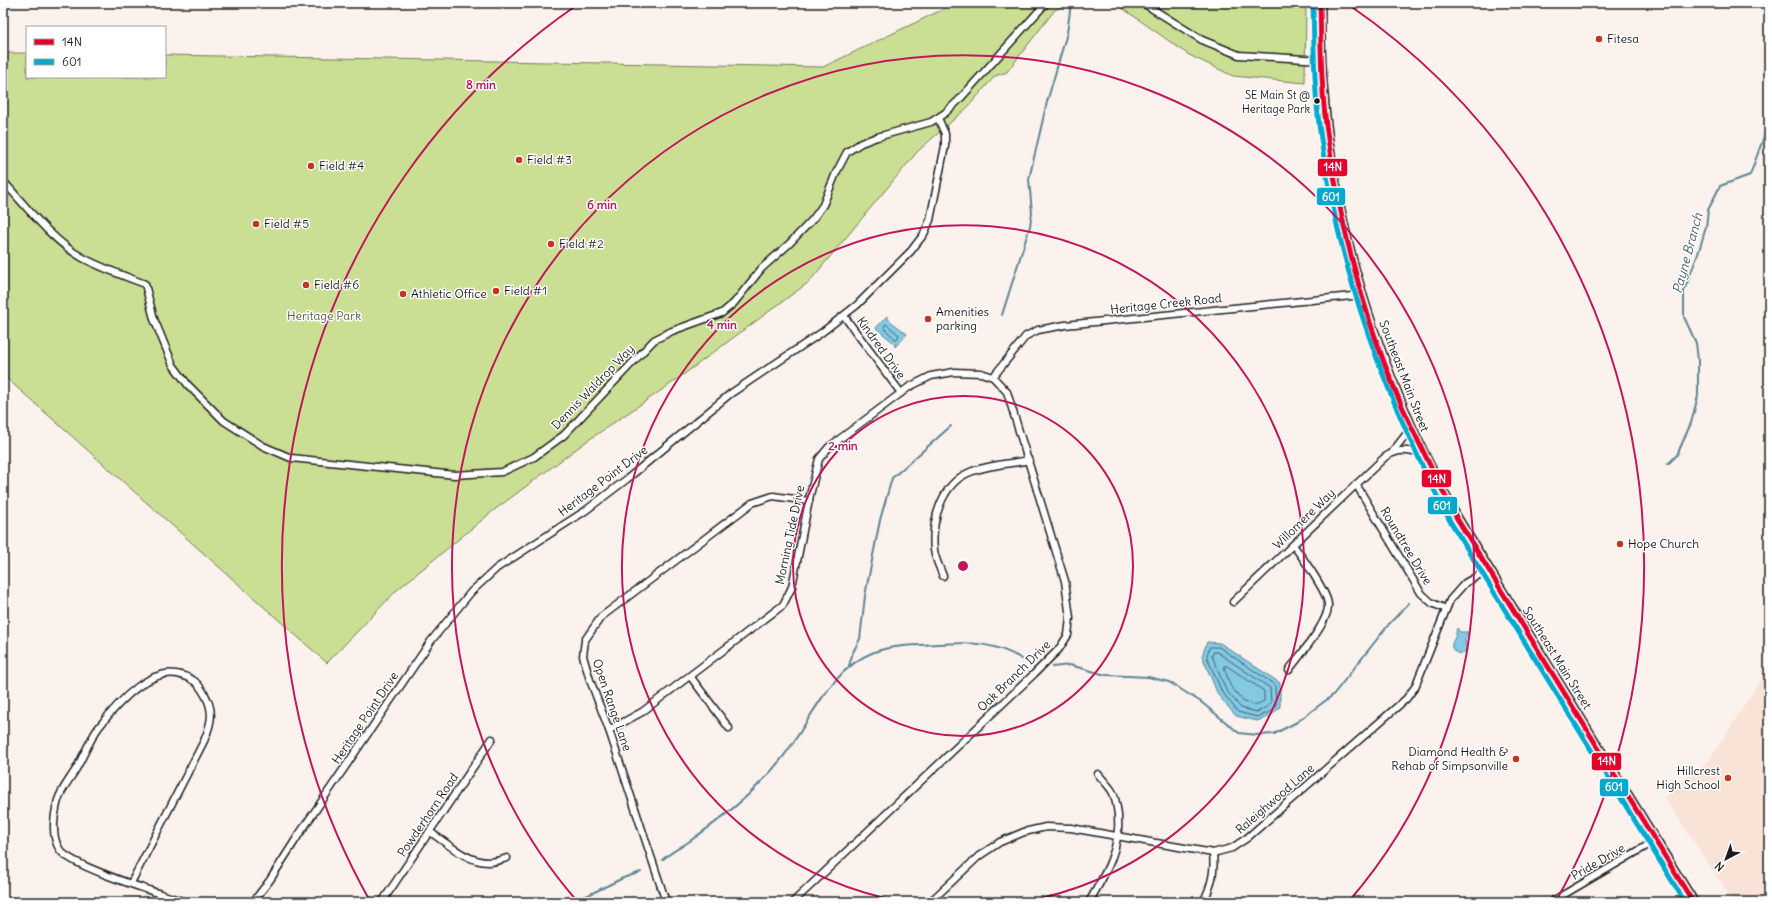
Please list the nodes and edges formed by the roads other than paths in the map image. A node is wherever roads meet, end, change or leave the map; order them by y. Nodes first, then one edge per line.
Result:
1 (1046, 3) edge
2 (1143, 3) edge
3 (1320, 3) edge
4 (1321, 60) junction
5 (938, 118) junction
6 (3, 181) edge
7 (1362, 295) junction
8 (844, 316) junction
9 (993, 377) junction
10 (900, 393) junction
11 (1411, 428) junction
12 (1390, 453) junction
13 (1423, 455) junction
14 (1028, 460) junction
15 (1356, 484) junction
16 (809, 501) junction
17 (1293, 545) junction
18 (1488, 570) junction
19 (943, 576) dead end
20 (1233, 602) dead end
21 (1446, 609) junction
22 (1289, 670) dead end
23 (690, 676) junction
24 (728, 728) dead end
25 (609, 730) junction
26 (492, 739) dead end
27 (1098, 774) dead end
28 (430, 832) junction
29 (1118, 836) junction
30 (1655, 841) junction
31 (1213, 853) junction
32 (507, 858) dead end
33 (131, 883) junction
34 (185, 902) edge
35 (253, 902) edge
36 (382, 902) edge
37 (666, 902) edge
38 (793, 902) edge
39 (930, 902) edge
40 (1089, 902) edge
41 (1203, 902) edge
42 (1551, 902) edge
43 (1693, 902) edge

1 - 5 street, Dennis Waldrop Way
2 - 4 street
3 - 4 main road, Southeast Main Street
4 - 7 main road, Southeast Main Street
5 - 6 street, Dennis Waldrop Way
5 - 8 street, Heritage Point Drive
7 - 9 street, Heritage Creek Road
7 - 11 main road, Southeast Main Street
8 - 10 street, Kindred Drive
8 - 35 street, Heritage Point Drive
9 - 10 street, Morning Tide Drive
9 - 14 street, Oak Branch Drive
10 - 16 street, Morning Tide Drive
11 - 12 street, Willomere Way
11 - 13 main road, Southeast Main Street
12 - 13 street
12 - 15 street, Willomere Way
13 - 18 main road, Southeast Main Street
14 - 19 street
14 - 38 street, Oak Branch Drive
15 - 17 street, Willomere Way
15 - 21 street, Roundtree Drive
16 - 23 street, Morning Tide Drive
16 - 25 street, Open Range Lane
17 - 20 street, Willomere Way
17 - 22 street
18 - 21 street, Raleighwood Lane
18 - 30 main road, Southeast Main Street
21 - 31 street, Raleighwood Lane
23 - 24 street
23 - 25 street, Morning Tide Drive
25 - 37 street, Open Range Lane
26 - 28 street, Powderhorn Road
27 - 29 street
28 - 32 street
28 - 36 street, Powderhorn Road
29 - 31 street, Raleighwood Lane
29 - 39 street, Raleighwood Lane
29 - 40 street
30 - 42 street, Pride Drive
30 - 43 main road, Southeast Main Street
31 - 41 street
33 - 33 street
33 - 34 street

